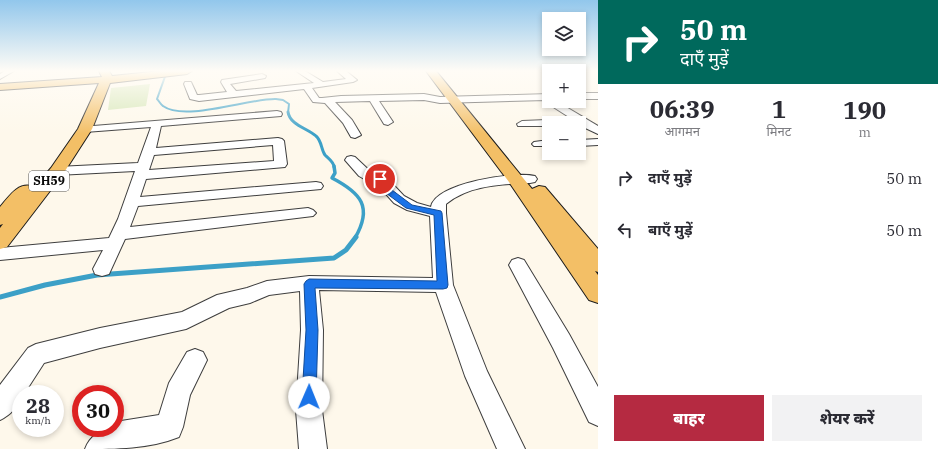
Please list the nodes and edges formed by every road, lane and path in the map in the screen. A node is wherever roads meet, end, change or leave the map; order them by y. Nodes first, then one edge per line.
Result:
1 (89, 92) edge
2 (100, 92) edge
3 (191, 92) edge
4 (251, 92) edge
5 (310, 92) edge
6 (452, 92) edge
7 (454, 92) edge
8 (233, 94) joint
9 (586, 96) edge
10 (598, 96) edge
11 (373, 98) junction
12 (542, 99) edge
13 (460, 100) junction
14 (328, 101) junction
15 (562, 108) edge
16 (277, 114) dead end
17 (575, 116) edge
18 (598, 121) edge
19 (388, 122) dead end
20 (586, 122) edge
21 (542, 123) edge
22 (586, 123) edge
23 (522, 124) dead end
24 (267, 126) dead end
25 (155, 128) junction
26 (85, 130) junction
27 (598, 131) edge
28 (355, 136) dead end
29 (586, 142) edge
30 (598, 142) edge
31 (149, 152) junction
32 (351, 160) dead end
33 (57, 171) junction
34 (142, 171) junction
35 (523, 179) junction
36 (316, 186) dead end
37 (131, 202) junction
38 (308, 213) dead end
39 (438, 213) junction
40 (0, 219) edge
41 (117, 239) junction
42 (0, 242) edge
43 (0, 254) edge
44 (598, 264) edge
45 (518, 265) dead end
46 (102, 269) dead end
47 (309, 284) junction
48 (443, 285) junction
49 (598, 293) edge
50 (196, 360) dead end
51 (0, 407) edge
52 (598, 413) edge
53 (99, 449) edge
54 (313, 449) edge
55 (511, 449) edge

1 - 40 main road, SH59
2 - 26 main road, SH59
3 - 8 street
4 - 8 street
5 - 14 street
6 - 13 main road
7 - 13 main road
9 - 10 street
11 - 13 street
11 - 14 street
11 - 19 street
12 - 13 street
13 - 35 main road
14 - 28 street
15 - 17 street
16 - 25 street
18 - 20 street
21 - 23 street
22 - 27 street
24 - 25 street
25 - 26 street
25 - 31 street
26 - 33 main road, SH59
29 - 30 street
31 - 34 street
31 - 34 street
32 - 39 street
33 - 34 street
33 - 42 main road, SH59
34 - 37 street
35 - 39 street
35 - 44 main road
35 - 49 main road
36 - 37 street
37 - 41 street
38 - 41 street
39 - 48 street
41 - 43 street
41 - 46 street
45 - 52 street
47 - 48 street
47 - 51 street
47 - 54 street
48 - 55 street
50 - 53 street

